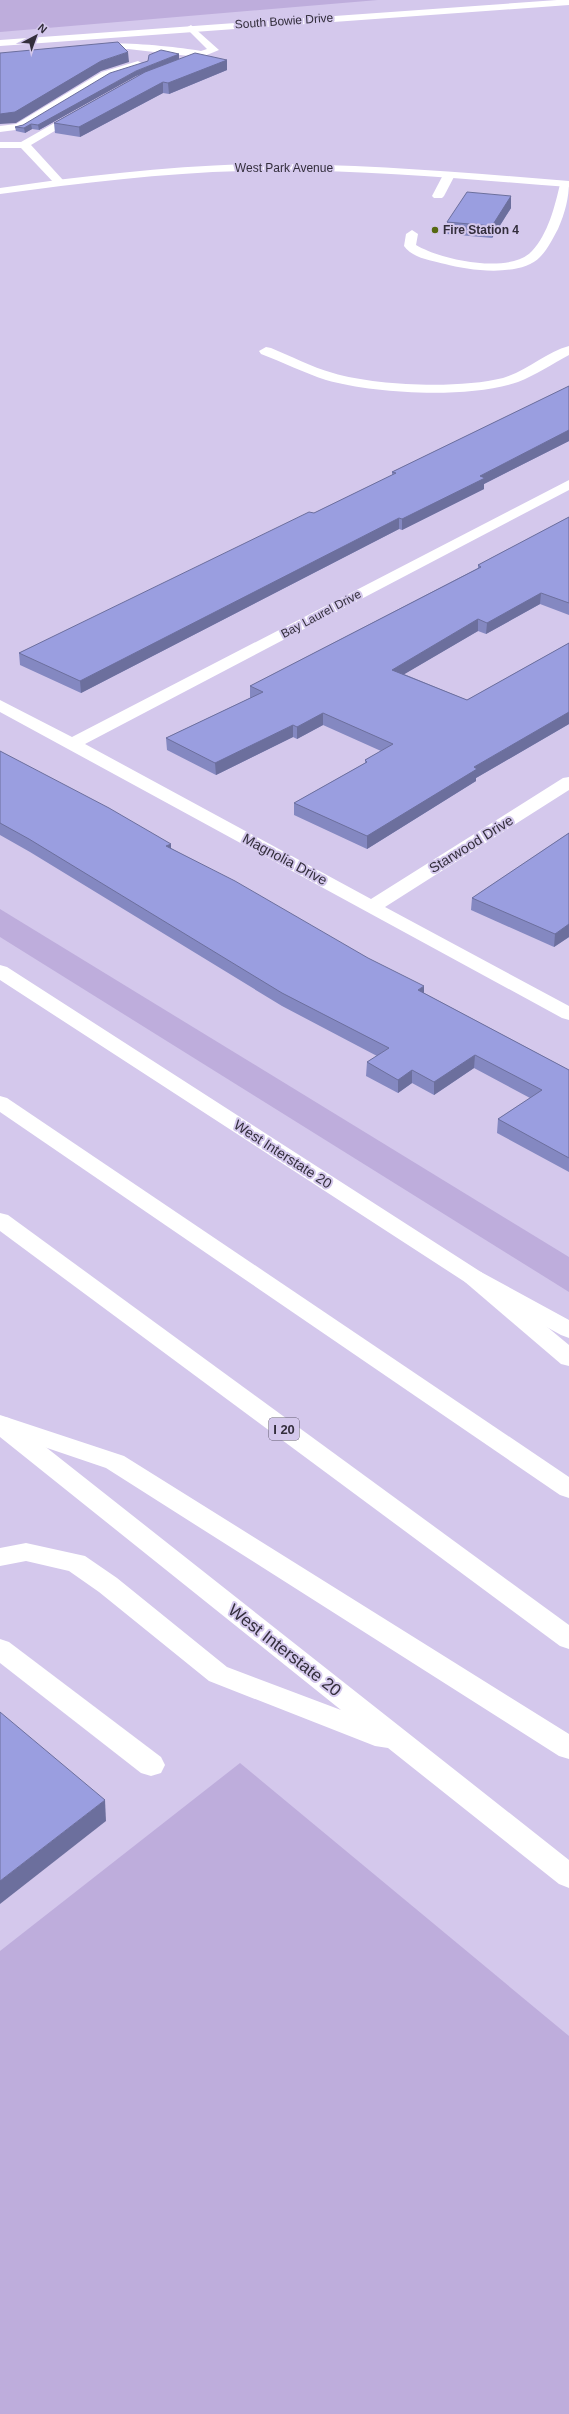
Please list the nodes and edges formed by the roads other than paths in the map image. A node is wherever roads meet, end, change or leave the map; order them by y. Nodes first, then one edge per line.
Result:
1 (569, 2) edge
2 (191, 28) junction
3 (0, 43) edge
4 (128, 46) junction
5 (83, 50) edge
6 (202, 55) junction
7 (168, 68) edge
8 (93, 105) edge
9 (0, 128) edge
10 (0, 145) edge
11 (24, 146) junction
12 (449, 175) junction
13 (59, 182) junction
14 (567, 184) edge
15 (0, 191) edge
16 (438, 196) dead end
17 (412, 234) dead end
18 (569, 350) edge
19 (266, 351) dead end
20 (569, 484) edge
21 (0, 704) edge
22 (72, 744) junction
23 (569, 782) edge
24 (373, 906) junction
25 (0, 971) edge
26 (569, 1014) edge
27 (0, 1102) edge
28 (0, 1220) edge
29 (473, 1277) junction
30 (569, 1330) edge
31 (569, 1358) edge
32 (0, 1423) edge
33 (569, 1489) edge
34 (0, 1557) edge
35 (569, 1639) edge
36 (0, 1649) edge
37 (405, 1746) junction
38 (569, 1748) edge
39 (152, 1765) dead end
40 (569, 1876) edge

1 - 2 main road, South Bowie Drive
2 - 3 main road, South Bowie Drive
2 - 6 main road
4 - 5 main road
4 - 6 main road
4 - 9 main road
6 - 7 main road
8 - 11 main road
10 - 11 main road
11 - 13 main road
12 - 13 main road, West Park Avenue
12 - 14 main road, West Park Avenue
12 - 16 main road
13 - 15 main road, West Park Avenue
14 - 17 main road
18 - 19 main road
20 - 22 main road, Bay Laurel Drive
21 - 22 main road, Magnolia Drive
22 - 24 main road, Magnolia Drive
23 - 24 main road, Starwood Drive
24 - 26 main road, Magnolia Drive
25 - 29 main road, West Interstate 20
27 - 33 main road
28 - 35 main road, I 20
29 - 30 main road, West Interstate 20
29 - 31 main road
32 - 37 main road, West Interstate 20
32 - 38 main road
34 - 37 main road
36 - 39 main road
37 - 40 main road, West Interstate 20

